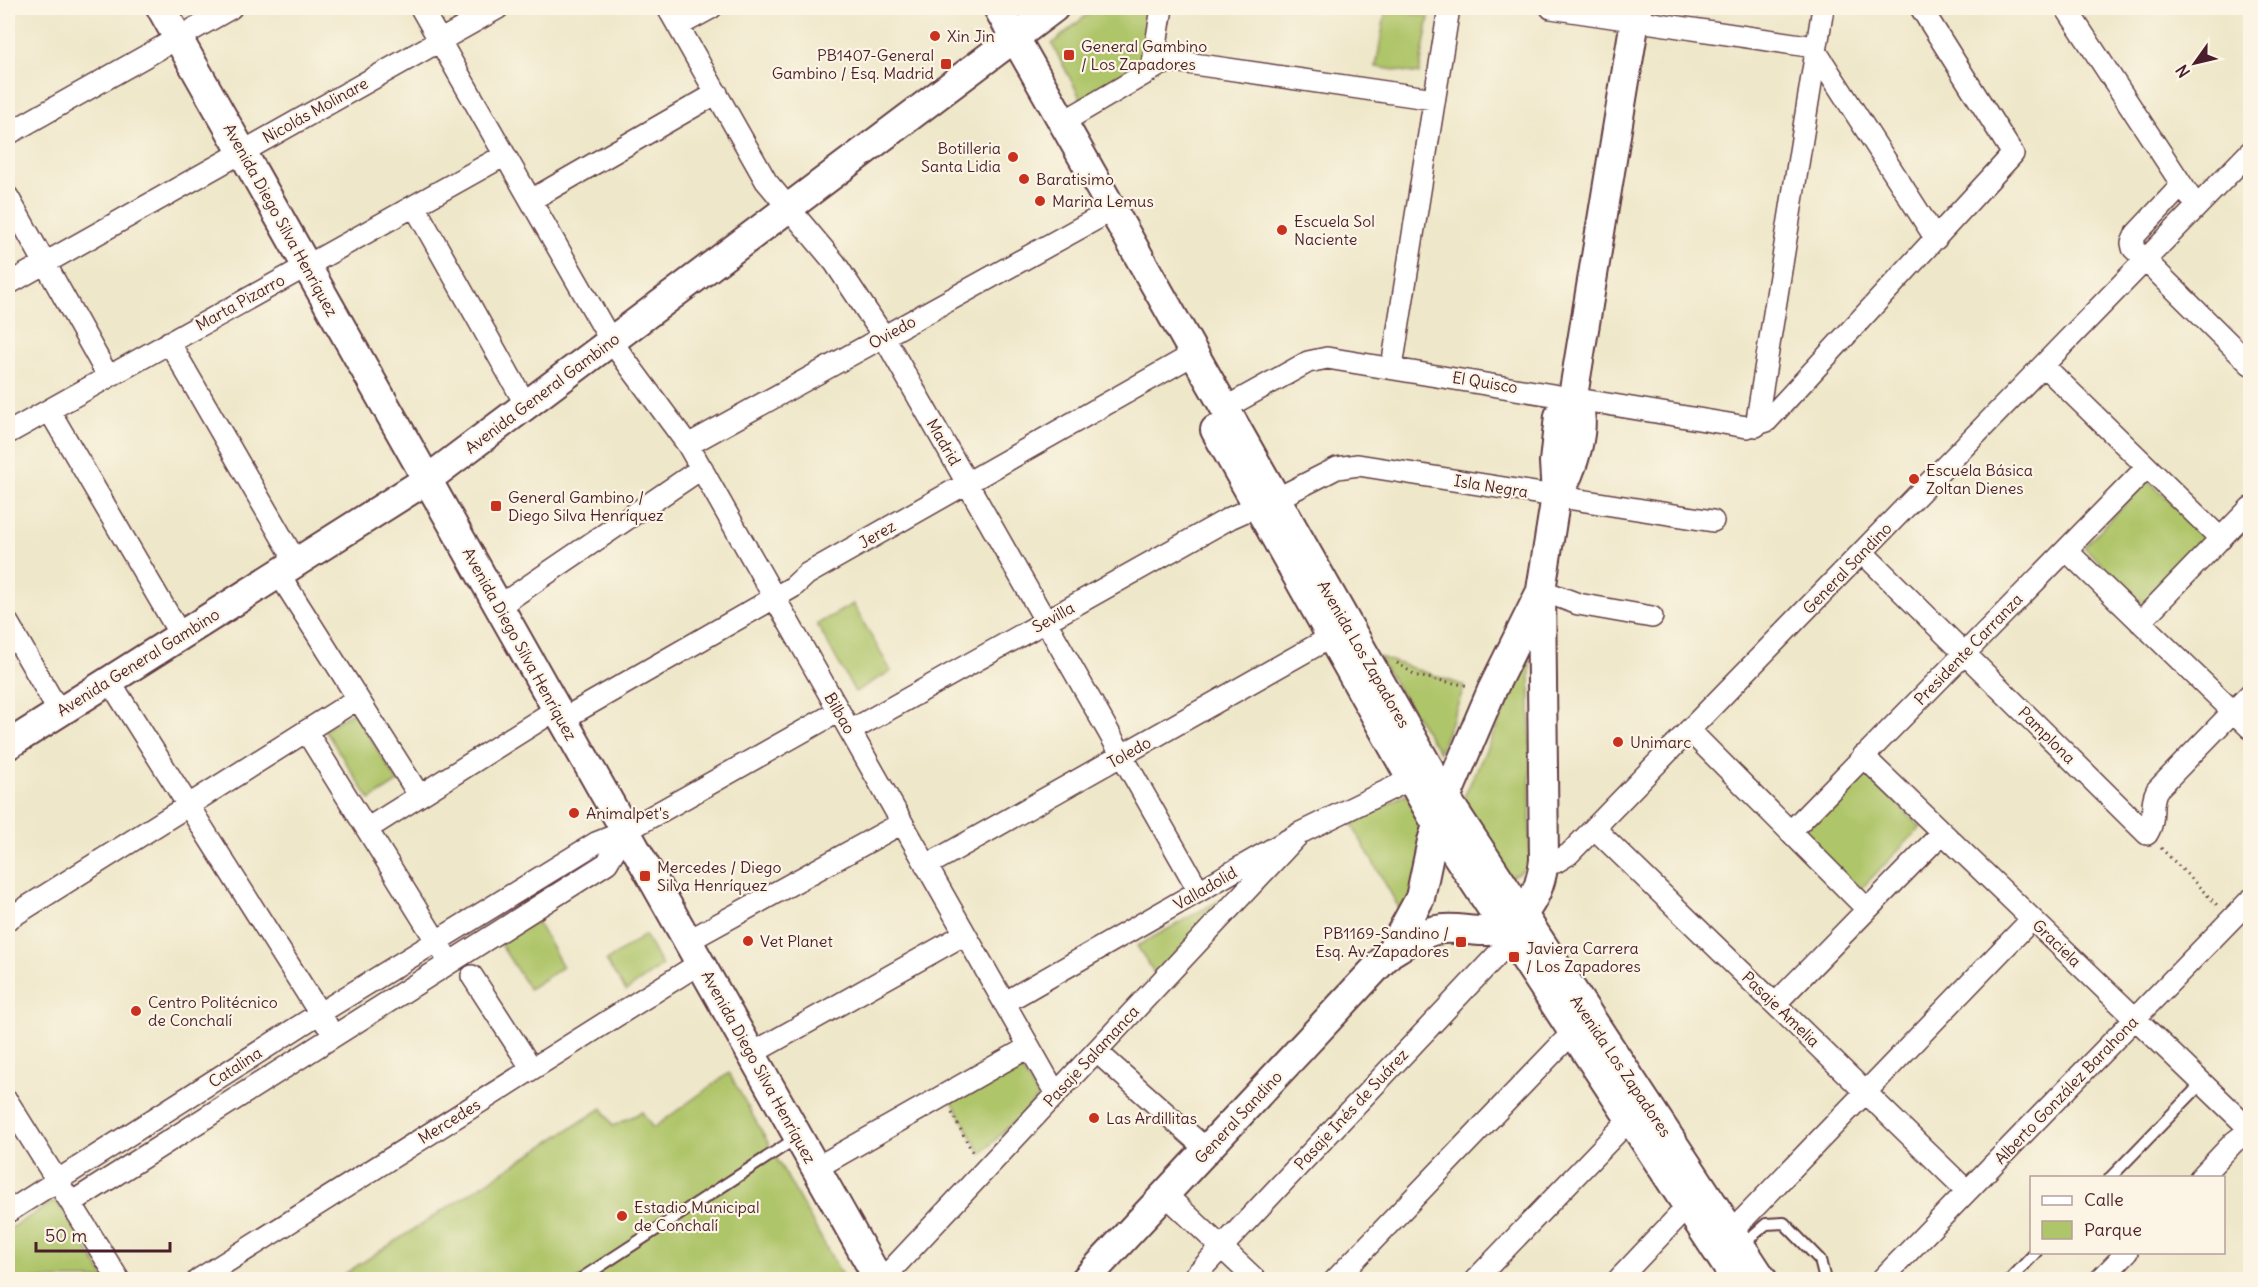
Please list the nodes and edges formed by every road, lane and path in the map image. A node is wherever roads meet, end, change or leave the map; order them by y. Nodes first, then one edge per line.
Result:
1 (162, 8) edge
2 (231, 8) edge
3 (422, 8) edge
4 (498, 8) edge
5 (711, 8) edge
6 (977, 8) edge
7 (998, 8) edge
8 (1053, 8) edge
9 (1162, 8) edge
10 (1449, 8) edge
11 (1551, 8) edge
12 (1823, 8) edge
13 (1921, 8) edge
14 (2066, 8) edge
15 (1636, 14) edge
16 (673, 17) edge
17 (178, 37) junction
18 (440, 40) junction
19 (1007, 42) junction
20 (1815, 50) junction
21 (1152, 69) junction
22 (717, 93) junction
23 (1434, 99) junction
24 (1062, 122) junction
25 (8, 134) edge
26 (242, 150) junction
27 (505, 155) junction
28 (2250, 155) edge
29 (2182, 185) junction
30 (8, 197) edge
31 (531, 200) junction
32 (415, 207) junction
33 (788, 208) junction
34 (2197, 208) junction
35 (1096, 219) junction
36 (1936, 239) junction
37 (44, 262) junction
38 (2144, 262) junction
39 (307, 266) junction
40 (8, 284) edge
41 (884, 337) junction
42 (611, 341) junction
43 (169, 342) junction
44 (1186, 359) junction
45 (2250, 364) edge
46 (2043, 366) junction
47 (1392, 367) junction
48 (108, 376) junction
49 (1573, 396) junction
50 (526, 405) junction
51 (1225, 408) junction
52 (49, 410) junction
53 (1756, 426) junction
54 (8, 433) edge
55 (688, 445) junction
56 (2147, 467) junction
57 (702, 468) junction
58 (428, 480) junction
59 (967, 483) junction
60 (1556, 496) junction
61 (1267, 503) junction
62 (2250, 508) edge
63 (1713, 521) dead end
64 (2220, 539) junction
65 (2066, 550) junction
66 (1862, 552) junction
67 (288, 568) junction
68 (1541, 590) junction
69 (775, 598) junction
70 (499, 606) junction
71 (1652, 617) dead end
72 (1046, 622) junction
73 (2140, 622) junction
74 (8, 623) edge
75 (181, 636) junction
76 (1331, 637) junction
77 (1513, 646) junction
78 (1964, 653) junction
79 (1542, 654) junction
80 (1389, 657) dead end
81 (110, 681) junction
82 (1492, 690) junction
83 (2250, 694) edge
84 (357, 699) junction
85 (839, 711) junction
86 (59, 712) junction
87 (2233, 712) junction
88 (560, 714) junction
89 (2250, 729) edge
90 (1689, 730) junction
91 (306, 731) junction
92 (850, 731) junction
93 (8, 745) edge
94 (1122, 756) junction
95 (1863, 756) junction
96 (1411, 779) junction
97 (419, 795) junction
98 (1446, 798) junction
99 (188, 805) junction
100 (902, 822) junction
101 (1437, 825) junction
102 (1594, 828) junction
103 (367, 829) junction
104 (626, 831) junction
105 (1790, 831) junction
106 (1942, 832) junction
107 (1300, 833) junction
108 (2147, 834) junction
109 (926, 866) junction
110 (1543, 871) junction
111 (526, 887) junction
112 (1199, 891) junction
113 (2250, 900) edge
114 (537, 907) junction
115 (1867, 909) junction
116 (8, 919) edge
117 (2032, 919) junction
118 (2231, 920) junction
119 (1512, 927) junction
120 (965, 934) junction
121 (437, 942) junction
122 (694, 952) junction
123 (1390, 953) junction
124 (449, 963) junction
125 (472, 976) dead end
126 (1004, 1003) junction
127 (1775, 1004) junction
128 (320, 1013) junction
129 (2135, 1018) junction
130 (1573, 1032) junction
131 (334, 1036) junction
132 (1029, 1047) junction
133 (1096, 1051) junction
134 (752, 1054) junction
135 (532, 1069) junction
136 (2202, 1083) junction
137 (1866, 1092) junction
138 (1056, 1094) junction
139 (943, 1096) junction
140 (8, 1102) edge
141 (1630, 1119) junction
142 (2250, 1130) edge
143 (798, 1137) junction
144 (1207, 1150) junction
145 (816, 1168) junction
146 (983, 1171) junction
147 (2112, 1176) edge
148 (2202, 1176) edge
149 (57, 1181) junction
150 (1967, 1191) junction
151 (1166, 1194) junction
152 (71, 1203) junction
153 (1688, 1206) junction
154 (8, 1212) edge
155 (1736, 1239) junction
156 (1221, 1247) junction
157 (2034, 1254) edge
158 (2125, 1254) edge
159 (120, 1280) edge
160 (198, 1280) edge
161 (579, 1280) edge
162 (880, 1280) edge
163 (1084, 1280) edge
164 (1191, 1280) edge
165 (1256, 1280) edge
166 (1335, 1280) edge
167 (1475, 1280) edge
168 (1618, 1280) edge
169 (1736, 1280) edge
170 (1763, 1280) edge
171 (1825, 1280) edge
172 (1881, 1280) edge
173 (2010, 1280) edge
174 (2100, 1280) edge

1 - 17 main road, Avenida Diego Silva Henríquez
2 - 17 street
3 - 18 street, Bilbao
4 - 18 street, Nicolás Molinare
5 - 16 street
6 - 19 main road, Avenida Los Zapadores
7 - 19 main road, Avenida Los Zapadores
8 - 19 main road, Avenida General Gambino
9 - 21 street
10 - 23 street
11 - 15 street
12 - 20 street
13 - 36 street
14 - 29 street
15 - 20 street
15 - 49 main road
16 - 22 street, Madrid
17 - 25 street
17 - 26 main road, Avenida Diego Silva Henríquez
18 - 26 street, Nicolás Molinare
18 - 27 street, Bilbao
19 - 24 main road, Avenida Los Zapadores
19 - 33 main road, Avenida General Gambino
19 - 35 main road, Avenida Los Zapadores
20 - 36 street
20 - 53 street
21 - 23 street
21 - 24 street
22 - 31 street
22 - 33 street, Madrid
23 - 47 street
24 - 44 main road, Avenida Los Zapadores
26 - 37 street, Nicolás Molinare
26 - 39 main road, Avenida Diego Silva Henríquez
27 - 31 street, Bilbao
27 - 32 street, Marta Pizarro
28 - 34 street, General Sandino
29 - 34 street
29 - 38 street
30 - 37 street
31 - 42 street, Bilbao
32 - 39 street, Marta Pizarro
32 - 50 street
33 - 41 street, Madrid
33 - 42 main road, Avenida General Gambino
34 - 38 street, General Sandino
35 - 41 street, Oviedo
35 - 44 main road, Avenida Los Zapadores
36 - 53 street
37 - 40 street, Nicolás Molinare
37 - 48 street
38 - 45 street
38 - 46 street, General Sandino
39 - 43 street, Marta Pizarro
39 - 58 main road, Avenida Diego Silva Henríquez
41 - 55 street, Oviedo
41 - 59 street, Madrid
42 - 50 main road, Avenida General Gambino
42 - 55 street, Bilbao
43 - 48 street, Marta Pizarro
43 - 67 street
44 - 51 main road, Avenida Los Zapadores
44 - 59 street, Jerez
44 - 61 main road, Avenida Los Zapadores
46 - 56 street
46 - 66 street, General Sandino
47 - 49 street, El Quisco
47 - 51 street, El Quisco
48 - 52 street, Marta Pizarro
49 - 53 street, El Quisco
49 - 60 main road
50 - 58 main road, Avenida General Gambino
51 - 61 main road, Avenida Los Zapadores
52 - 54 street, Marta Pizarro
52 - 75 street
55 - 57 street, Bilbao
56 - 64 street
56 - 65 street, Presidente Carranza
57 - 69 street, Bilbao
57 - 70 street
58 - 67 main road, Avenida General Gambino
58 - 70 main road, Avenida Diego Silva Henríquez
59 - 69 street, Jerez
59 - 72 street, Madrid
60 - 61 street, Isla Negra
60 - 63 street, Isla Negra
60 - 68 main road
61 - 72 street, Sevilla
61 - 76 main road, Avenida Los Zapadores
61 - 98 main road, Avenida Los Zapadores
62 - 64 street
64 - 73 street
65 - 73 street
65 - 78 street, Presidente Carranza
66 - 78 street, Pamplona
66 - 90 street, General Sandino
67 - 75 main road, Avenida General Gambino
67 - 84 street
68 - 71 street
68 - 77 main road, General Sandino
68 - 79 main road
69 - 85 street, Bilbao
69 - 88 street, Jerez
70 - 88 main road, Avenida Diego Silva Henríquez
72 - 92 street, Sevilla
72 - 94 street, Madrid
73 - 87 street
74 - 86 street
75 - 81 main road, Avenida General Gambino
76 - 94 street, Toledo
76 - 96 main road, Avenida Los Zapadores
77 - 79 main road
77 - 82 main road, General Sandino
78 - 95 street, Presidente Carranza
78 - 108 street, Pamplona
79 - 110 main road
80 - 82 path
81 - 86 main road, Avenida General Gambino
81 - 99 street
82 - 98 main road, General Sandino
83 - 87 street
84 - 91 street
84 - 97 street
85 - 92 street, Bilbao
85 - 104 street
86 - 93 main road, Avenida General Gambino
87 - 89 street
87 - 108 street
88 - 97 street, Jerez
88 - 104 main road, Avenida Diego Silva Henríquez
90 - 102 street, General Sandino
90 - 105 street
91 - 99 street
91 - 103 street
92 - 100 street, Bilbao
94 - 109 street, Toledo
94 - 112 street, Madrid
95 - 105 street, Presidente Carranza
95 - 106 street, Graciela
96 - 101 main road, Avenida Los Zapadores
96 - 107 street, Valladolid
97 - 103 street, Jerez
98 - 101 main road, General Sandino
98 - 119 main road, Avenida Los Zapadores
99 - 116 street
99 - 128 street
100 - 109 street, Bilbao
100 - 122 street, Mercedes
101 - 119 main road, Avenida Los Zapadores
101 - 123 main road, General Sandino
102 - 110 street, General Sandino
102 - 127 street, Pasaje Amelia
103 - 121 street
104 - 111 street, Catalina
104 - 114 street, Catalina
104 - 122 main road, Avenida Diego Silva Henríquez
105 - 115 street
106 - 115 street
106 - 117 street, Graciela
107 - 112 street, Valladolid
107 - 133 street, Pasaje Salamanca
108 - 118 path
109 - 120 street, Bilbao
110 - 119 main road
111 - 114 street
111 - 121 street, Catalina
112 - 126 street, Valladolid
113 - 118 street, Alberto González Barahona
114 - 124 street, Catalina
115 - 127 street
117 - 129 street, Graciela
117 - 137 street
118 - 129 street, Alberto González Barahona
119 - 123 main road, General Sandino
119 - 130 main road, Avenida Los Zapadores
119 - 155 main road, Avenida Los Zapadores
119 - 156 street, Pasaje Inés de Suárez
120 - 126 street, Bilbao
120 - 134 street
121 - 124 street
121 - 128 street, Catalina
122 - 134 main road, Avenida Diego Silva Henríquez
122 - 135 street, Mercedes
123 - 144 main road, General Sandino
124 - 131 street, Catalina
125 - 135 street
126 - 132 street, Bilbao
127 - 137 street, Pasaje Amelia
128 - 131 street
128 - 149 street, Catalina
129 - 136 street, Graciela
129 - 150 street, Alberto González Barahona
130 - 141 main road, Avenida Los Zapadores
130 - 166 street
131 - 152 street, Catalina
132 - 138 street, Bilbao
132 - 139 street
133 - 138 street, Pasaje Salamanca
133 - 144 street
134 - 143 main road, Avenida Diego Silva Henríquez
135 - 160 street, Mercedes
136 - 142 street, Graciela
136 - 147 lane
137 - 150 street, Pasaje Amelia
137 - 155 street
138 - 146 street, Pasaje Salamanca
139 - 145 street
139 - 146 path
140 - 149 street
141 - 153 main road, Avenida Los Zapadores
141 - 167 street
142 - 148 street
143 - 145 main road, Avenida Diego Silva Henríquez
143 - 161 lane
144 - 151 main road, General Sandino
145 - 162 main road, Avenida Diego Silva Henríquez
146 - 162 street, Pasaje Salamanca
149 - 152 street
149 - 154 street, Catalina
150 - 172 street, Alberto González Barahona
151 - 156 street
151 - 163 main road, General Sandino
152 - 159 street
153 - 168 street
153 - 169 main road, Avenida Los Zapadores
155 - 170 main road, Avenida Los Zapadores
155 - 171 lane
156 - 164 street, Pasaje Inés de Suárez
156 - 165 street
157 - 173 lane
158 - 174 street

